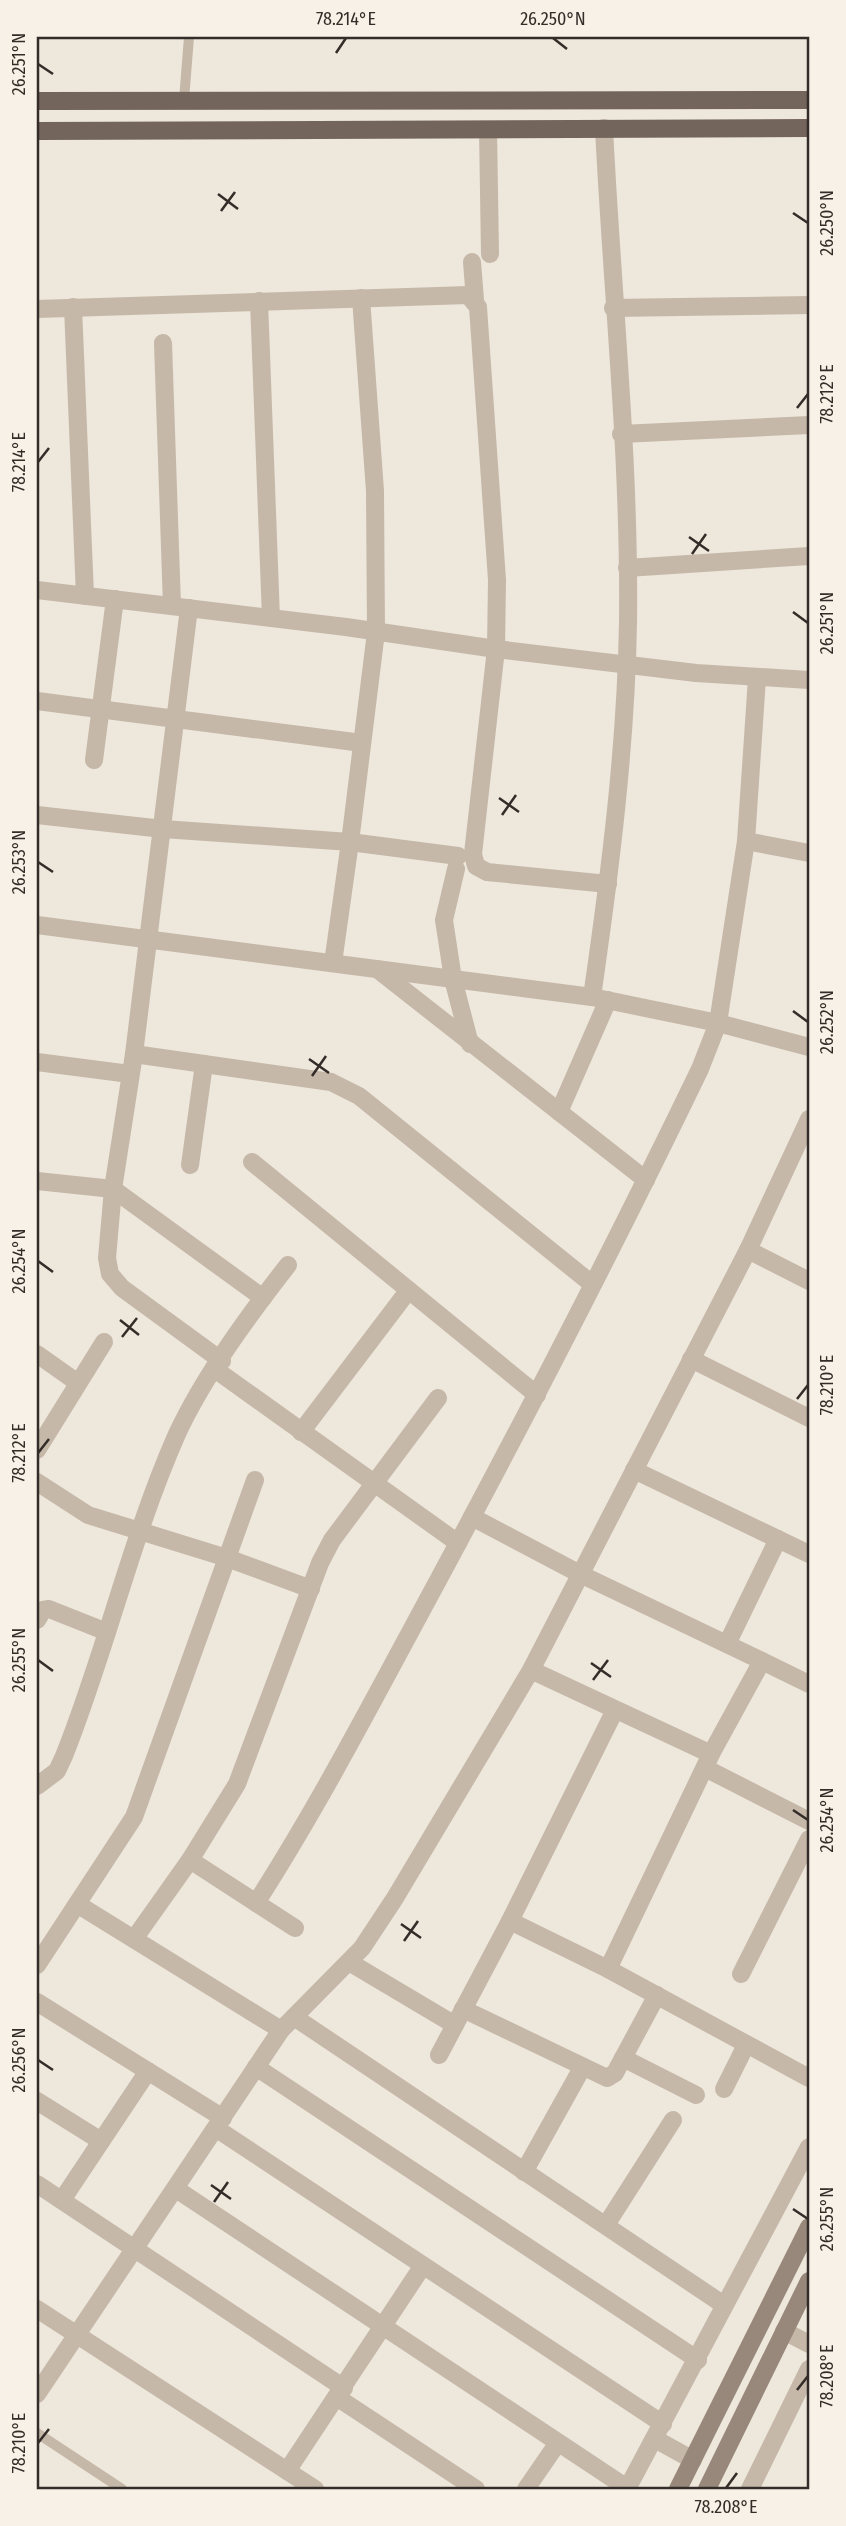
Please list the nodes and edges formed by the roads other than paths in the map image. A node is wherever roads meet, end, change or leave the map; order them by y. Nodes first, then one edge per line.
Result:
1 (189, 37) edge
2 (184, 100) junction
3 (809, 100) edge
4 (37, 101) edge
5 (604, 128) junction
6 (809, 128) edge
7 (488, 130) junction
8 (37, 131) edge
9 (490, 254) dead end
10 (472, 262) dead end
11 (361, 298) junction
12 (475, 300) junction
13 (259, 301) junction
14 (809, 305) edge
15 (73, 307) junction
16 (613, 308) junction
17 (37, 309) edge
18 (163, 343) dead end
19 (809, 425) edge
20 (621, 435) junction
21 (809, 556) edge
22 (627, 568) junction
23 (37, 590) edge
24 (85, 596) junction
25 (115, 600) junction
26 (180, 607) junction
27 (271, 618) junction
28 (376, 632) junction
29 (496, 649) junction
30 (626, 665) junction
31 (757, 678) junction
32 (809, 681) edge
33 (37, 701) edge
34 (102, 709) junction
35 (175, 719) junction
36 (362, 743) junction
37 (94, 760) dead end
38 (37, 815) edge
39 (163, 829) junction
40 (746, 841) junction
41 (349, 842) junction
42 (809, 853) edge
43 (608, 884) junction
44 (37, 925) edge
45 (148, 939) junction
46 (333, 963) junction
47 (377, 969) junction
48 (453, 979) junction
49 (600, 999) junction
50 (719, 1023) junction
51 (470, 1044) junction
52 (809, 1047) edge
53 (134, 1054) junction
54 (37, 1062) edge
55 (204, 1064) junction
56 (130, 1074) junction
57 (559, 1112) junction
58 (809, 1119) edge
59 (801, 1160) edge
60 (253, 1162) dead end
61 (190, 1165) dead end
62 (646, 1180) junction
63 (37, 1181) edge
64 (113, 1189) junction
65 (748, 1250) junction
66 (288, 1265) dead end
67 (809, 1281) edge
68 (592, 1284) junction
69 (408, 1291) junction
70 (263, 1298) junction
71 (104, 1342) dead end
72 (37, 1354) edge
73 (691, 1359) junction
74 (219, 1365) junction
75 (78, 1383) junction
76 (537, 1395) junction
77 (438, 1398) dead end
78 (809, 1418) edge
79 (301, 1432) junction
80 (37, 1450) edge
81 (634, 1470) junction
82 (255, 1480) dead end
83 (37, 1482) edge
84 (372, 1483) junction
85 (472, 1517) junction
86 (141, 1530) junction
87 (778, 1539) junction
88 (458, 1543) junction
89 (809, 1554) edge
90 (227, 1558) junction
91 (580, 1574) junction
92 (311, 1589) junction
93 (37, 1620) edge
94 (107, 1632) junction
95 (727, 1644) junction
96 (762, 1661) junction
97 (531, 1670) junction
98 (809, 1684) edge
99 (615, 1710) junction
100 (708, 1761) junction
101 (37, 1786) edge
102 (809, 1821) edge
103 (809, 1839) edge
104 (190, 1860) junction
105 (256, 1903) junction
106 (78, 1904) junction
107 (510, 1921) junction
108 (295, 1928) dead end
109 (134, 1939) junction
110 (349, 1962) junction
111 (37, 1965) edge
112 (608, 1969) junction
113 (741, 1973) dead end
114 (657, 1995) junction
115 (37, 2002) edge
116 (459, 2017) junction
117 (288, 2024) junction
118 (746, 2045) junction
119 (439, 2055) dead end
120 (623, 2058) junction
121 (256, 2067) junction
122 (582, 2068) junction
123 (148, 2071) junction
124 (809, 2078) edge
125 (724, 2089) dead end
126 (696, 2095) dead end
127 (37, 2101) edge
128 (673, 2120) dead end
129 (220, 2124) junction
130 (101, 2141) junction
131 (809, 2147) edge
132 (524, 2172) junction
133 (37, 2184) edge
134 (176, 2189) junction
135 (62, 2200) junction
136 (606, 2225) junction
137 (809, 2227) edge
138 (134, 2248) junction
139 (422, 2267) junction
140 (809, 2281) edge
141 (778, 2289) junction
142 (799, 2301) junction
143 (724, 2305) junction
144 (37, 2309) edge
145 (382, 2328) junction
146 (784, 2331) junction
147 (77, 2336) junction
148 (809, 2344) edge
149 (698, 2360) junction
150 (809, 2370) edge
151 (341, 2393) junction
152 (37, 2394) edge
153 (659, 2431) junction
154 (37, 2433) edge
155 (557, 2444) junction
156 (693, 2460) junction
157 (287, 2471) junction
158 (121, 2489) edge
159 (315, 2489) edge
160 (477, 2489) edge
161 (527, 2489) edge
162 (627, 2489) edge
163 (680, 2489) edge
164 (707, 2489) edge
165 (750, 2489) edge

1 - 2 lane
2 - 3 main road
2 - 4 main road
5 - 6 main road
5 - 7 main road
5 - 16 street
7 - 8 main road
7 - 9 street
10 - 12 street
11 - 12 street
11 - 13 street
11 - 28 street
12 - 29 street
13 - 15 street
13 - 27 street
14 - 16 street
15 - 17 street
15 - 24 street
16 - 20 street
18 - 26 street
19 - 20 street
20 - 22 street
21 - 22 street
22 - 30 street
23 - 24 street
24 - 25 street
25 - 26 street
25 - 34 street
26 - 27 street
26 - 35 street
27 - 28 street
28 - 29 street
28 - 36 street
29 - 30 street
29 - 43 street
30 - 31 street
30 - 43 street
31 - 32 street
31 - 40 street
33 - 34 street
34 - 35 street
34 - 37 street
35 - 36 street
35 - 39 street
36 - 41 street
38 - 39 street
39 - 41 street
39 - 45 street
40 - 42 street
40 - 50 street
41 - 46 street
41 - 48 street
43 - 49 street
44 - 45 street
45 - 46 street
45 - 53 street
46 - 47 street
47 - 48 street
47 - 51 street
48 - 49 street
48 - 51 street
49 - 50 street
49 - 57 street
50 - 52 street
50 - 62 street
51 - 57 street
53 - 55 street
53 - 56 street
54 - 56 street
55 - 61 street
55 - 68 street
56 - 64 street
57 - 62 street
58 - 59 street
59 - 65 street
60 - 69 street
62 - 68 street
63 - 64 street
64 - 70 street
64 - 74 street
65 - 67 street
65 - 73 street
66 - 70 street
68 - 76 street
69 - 76 street
69 - 79 street
70 - 74 street
71 - 75 street
72 - 75 street
73 - 78 street
73 - 81 street
74 - 79 street
74 - 86 street
75 - 80 street
76 - 85 street
77 - 84 street
79 - 84 street
81 - 87 street
81 - 91 street
82 - 90 street
83 - 86 street
84 - 88 street
84 - 92 street
85 - 88 street
85 - 91 street
86 - 90 street
86 - 94 street
87 - 89 street
87 - 95 street
88 - 105 street
90 - 92 street
90 - 106 street
91 - 95 street
91 - 97 street
92 - 104 street
93 - 94 street
94 - 101 street
95 - 96 street
96 - 98 street
96 - 100 street
97 - 99 street
97 - 110 street
99 - 100 street
99 - 107 street
100 - 102 street
100 - 112 street
103 - 113 street
104 - 105 street
104 - 109 street
105 - 108 street
106 - 109 street
106 - 111 street
107 - 112 street
107 - 116 street
109 - 117 street
110 - 116 street
110 - 117 street
112 - 114 street
114 - 118 street
114 - 120 street
115 - 123 street
116 - 119 street
116 - 122 street
117 - 121 street
117 - 132 street
118 - 124 street
118 - 125 street
120 - 122 street
120 - 126 street
121 - 129 street
121 - 149 street
122 - 132 street
123 - 129 street
123 - 130 street
127 - 130 street
128 - 136 street
129 - 134 street
129 - 139 street
130 - 135 street
131 - 143 street
132 - 136 street
133 - 135 street
134 - 138 street
134 - 145 street
135 - 138 street
136 - 143 street
137 - 141 street
138 - 147 street
138 - 151 street
139 - 145 street
139 - 153 street
140 - 142 street
141 - 142 street
141 - 156 street
142 - 146 street
143 - 149 street
144 - 147 street
145 - 151 street
145 - 155 street
146 - 148 street
146 - 164 street
147 - 152 street
147 - 157 street
149 - 153 street
150 - 165 street
151 - 157 street
151 - 160 street
153 - 156 street
153 - 162 street
154 - 158 lane
155 - 161 street
155 - 162 street
156 - 163 street
157 - 159 street

